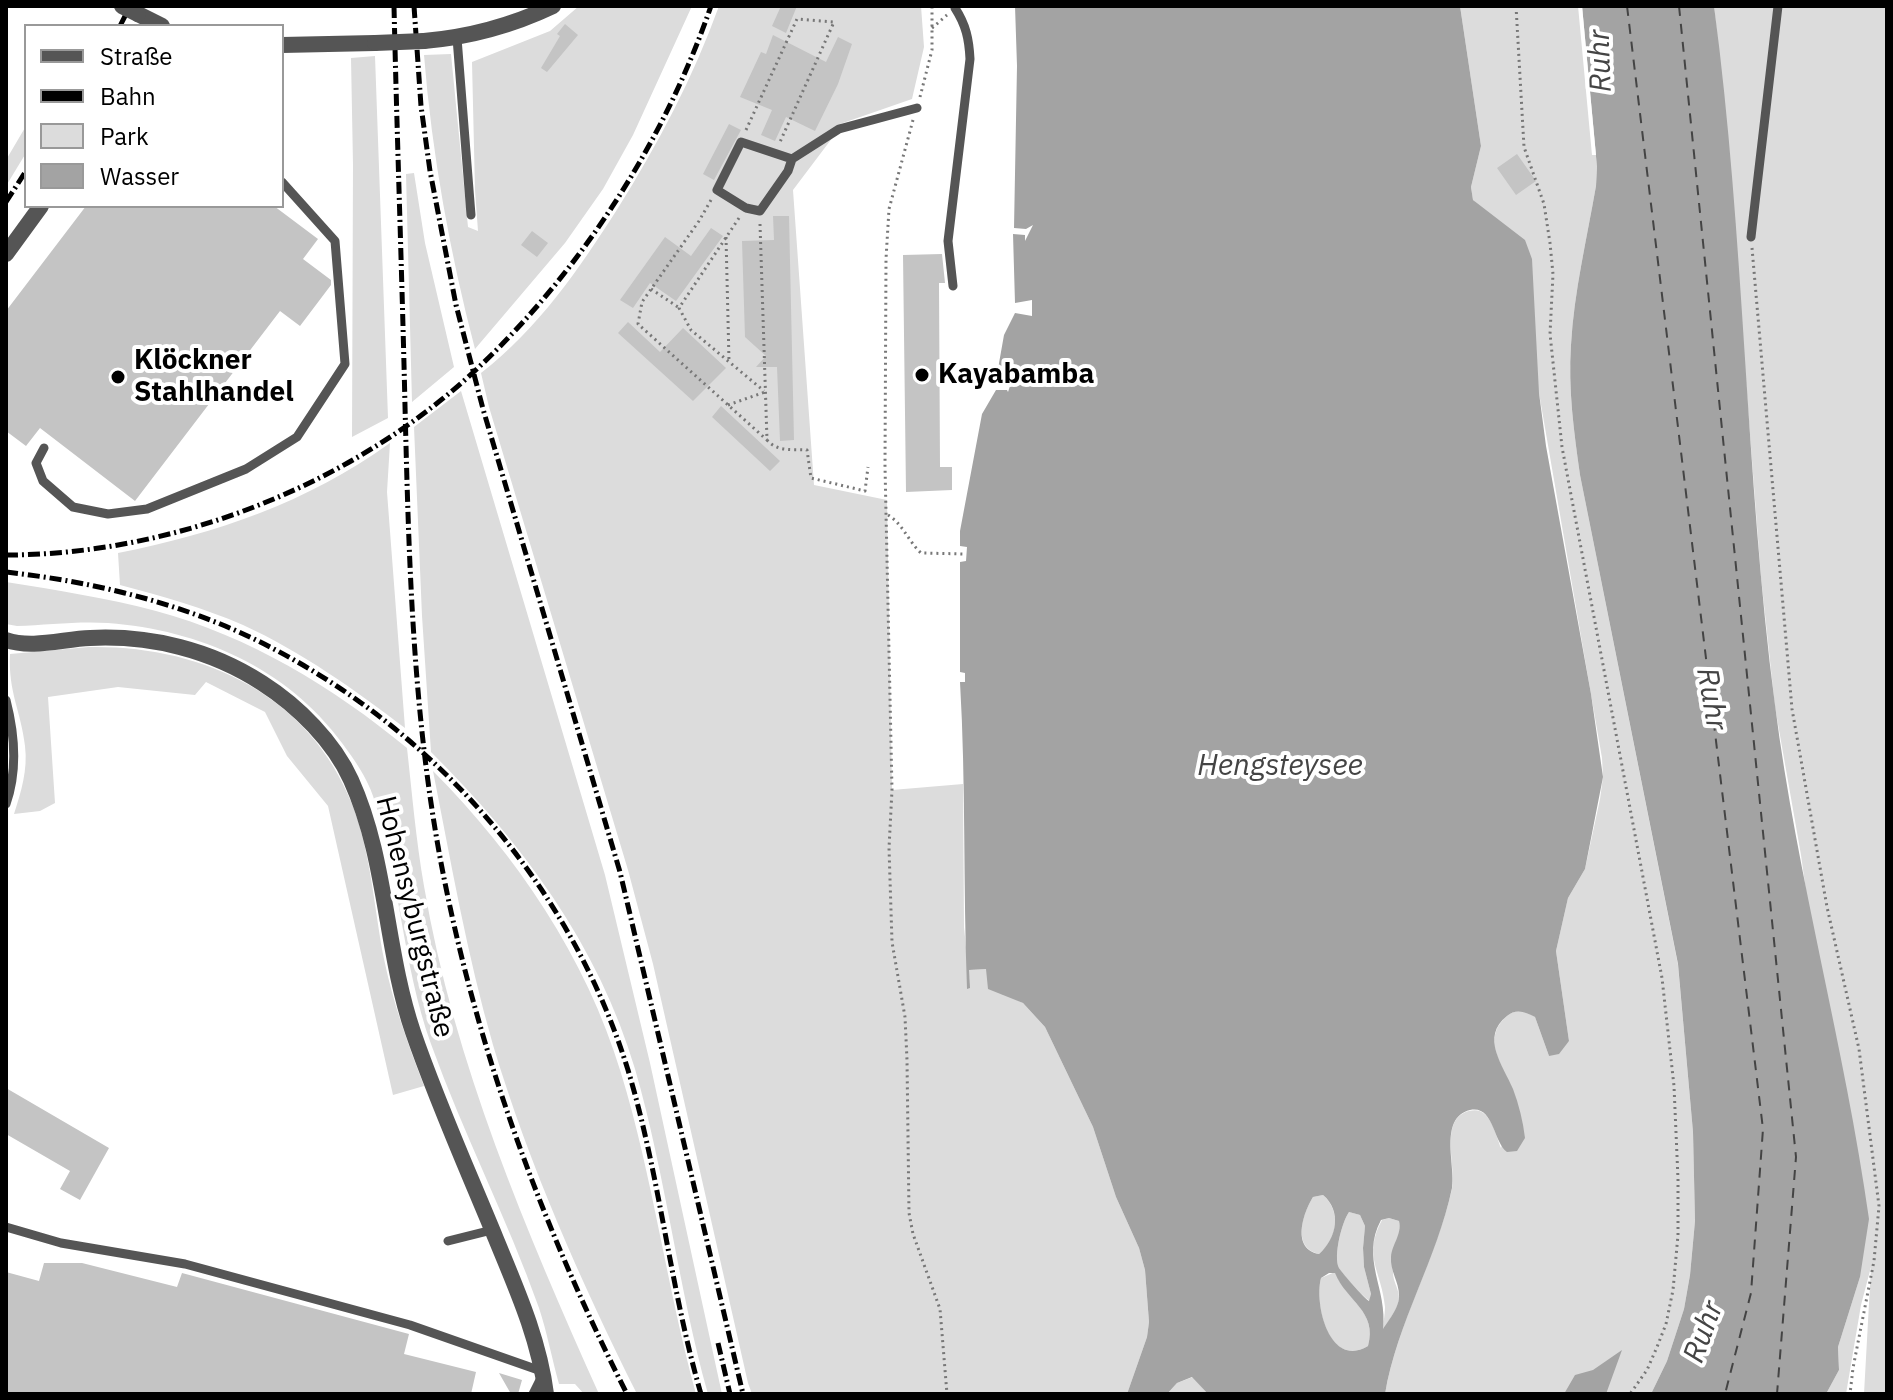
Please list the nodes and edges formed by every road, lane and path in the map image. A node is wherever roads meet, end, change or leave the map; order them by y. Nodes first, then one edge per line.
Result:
1 (122, 6) edge
2 (553, 6) edge
3 (932, 6) edge
4 (1516, 6) edge
5 (1778, 6) edge
6 (955, 8) edge
7 (158, 24) edge
8 (932, 28) junction
9 (457, 38) junction
10 (284, 45) edge
11 (917, 108) junction
12 (741, 142) junction
13 (775, 153) junction
14 (792, 159) junction
15 (284, 184) edge
16 (717, 190) junction
17 (40, 208) edge
18 (746, 208) junction
19 (760, 211) junction
20 (471, 215) dead end
21 (726, 237) junction
22 (1751, 237) joint
23 (6, 254) edge
24 (953, 286) dead end
25 (651, 289) junction
26 (679, 308) junction
27 (729, 362) junction
28 (765, 392) junction
29 (728, 405) junction
30 (767, 440) junction
31 (44, 448) dead end
32 (868, 467) dead end
33 (887, 514) junction
34 (965, 554) dead end
35 (6, 640) edge
36 (6, 700) edge
37 (6, 804) edge
38 (6, 1227) edge
39 (492, 1230) junction
40 (448, 1241) dead end
41 (544, 1372) junction
42 (533, 1394) edge
43 (546, 1394) edge
44 (947, 1394) edge
45 (1630, 1394) edge
46 (1850, 1394) edge

1 - 7 street, bridge
2 - 9 street
3 - 8 path
4 - 45 path
5 - 22 lane
6 - 8 path
6 - 24 lane
8 - 11 path
9 - 10 street, bridge
9 - 20 lane
11 - 14 lane
11 - 33 path
12 - 13 lane
12 - 13 path
12 - 16 lane
13 - 14 lane
14 - 19 lane
15 - 31 lane
16 - 18 lane
16 - 25 path
17 - 23 street
18 - 19 lane
18 - 21 path
19 - 28 path
21 - 26 path
21 - 27 path
22 - 46 path
25 - 26 path
25 - 29 path
26 - 27 path
27 - 28 path
28 - 29 path
28 - 30 path
29 - 30 path
30 - 32 path
33 - 34 path
33 - 44 path
35 - 39 street, Hohensyburgstraße
36 - 37 lane
38 - 41 lane
39 - 40 lane
39 - 41 street, Hohensyburgstraße
41 - 42 lane
41 - 43 street, Hohensyburgstraße

